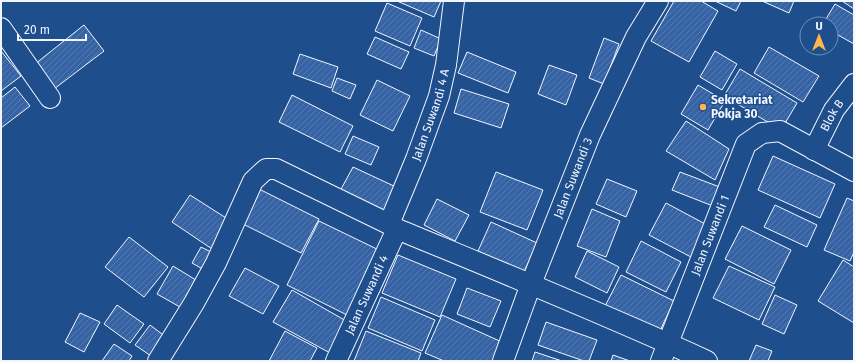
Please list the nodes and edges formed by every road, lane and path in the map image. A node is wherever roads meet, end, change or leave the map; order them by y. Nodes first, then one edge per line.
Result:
1 (454, 1) edge
2 (658, 1) edge
3 (1, 28) edge
4 (854, 84) edge
5 (50, 98) dead end
6 (814, 150) junction
7 (854, 171) edge
8 (393, 227) junction
9 (531, 284) junction
10 (665, 352) edge
11 (158, 361) edge
12 (336, 361) edge
13 (503, 361) edge
14 (707, 361) edge

1 - 8 street, Jalan Suwandi 4 A
2 - 9 street, Jalan Suwandi 3
3 - 5 street
4 - 6 street, Blok B
6 - 7 street
6 - 10 street, Jalan Suwandi 1
8 - 9 street
8 - 11 street
8 - 12 street, Jalan Suwandi 4
9 - 10 street
9 - 13 street, Jalan Suwandi 3
10 - 14 street

